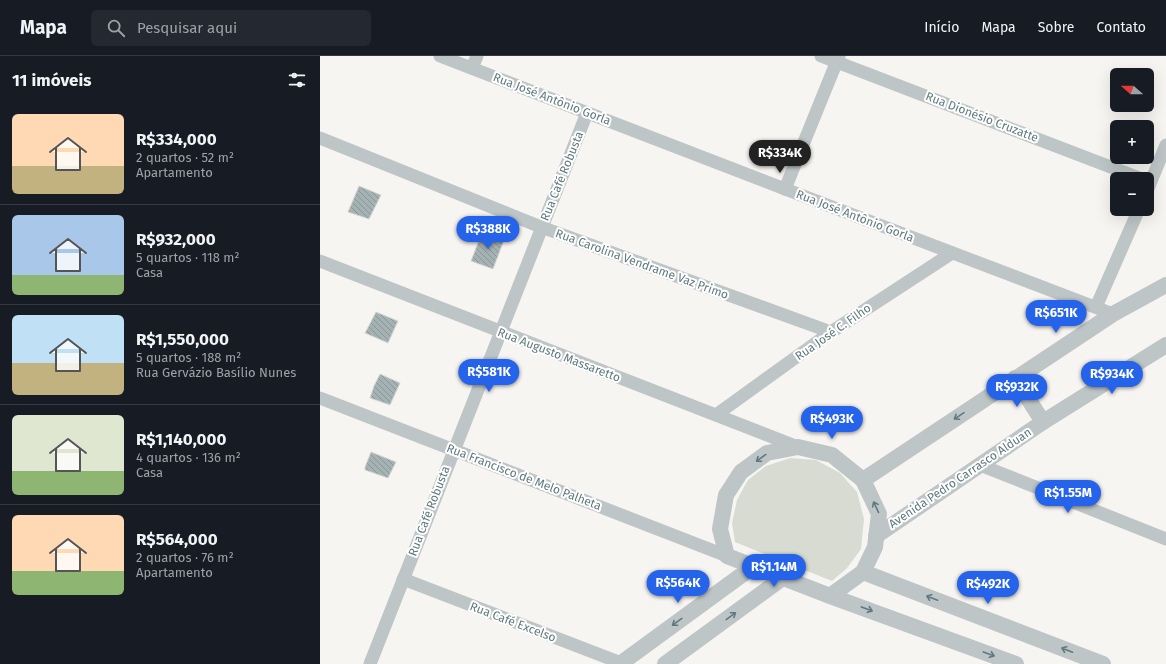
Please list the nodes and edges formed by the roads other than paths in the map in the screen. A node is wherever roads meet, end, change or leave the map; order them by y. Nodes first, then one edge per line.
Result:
1 (440, 56) edge
2 (477, 56) edge
3 (821, 56) edge
4 (838, 59) edge
5 (472, 68) junction
6 (587, 113) junction
7 (320, 138) edge
8 (1166, 145) edge
9 (1120, 172) edge
10 (1152, 172) edge
11 (785, 189) junction
12 (1136, 216) edge
13 (541, 227) junction
14 (952, 253) junction
15 (320, 261) edge
16 (1166, 285) edge
17 (1096, 307) junction
18 (1113, 314) junction
19 (500, 332) junction
20 (831, 332) junction
21 (1166, 345) edge
22 (1015, 378) junction
23 (320, 398) edge
24 (716, 415) junction
25 (1043, 422) junction
26 (798, 447) junction
27 (453, 450) junction
28 (980, 465) junction
29 (863, 480) junction
30 (876, 536) junction
31 (1166, 539) edge
32 (727, 556) junction
33 (754, 566) junction
34 (863, 572) junction
35 (784, 577) junction
36 (403, 579) junction
37 (830, 596) junction
38 (370, 664) edge
39 (622, 664) edge
40 (666, 664) edge
41 (1016, 664) edge
42 (1103, 664) edge

1 - 5 street, Rua José Antônio Gorla
2 - 5 street
3 - 4 street, Rua Dionésio Cruzatte
4 - 9 street, Rua Dionésio Cruzatte
4 - 11 street
5 - 6 street, Rua José Antônio Gorla
6 - 11 street, Rua José Antônio Gorla
6 - 13 street, Rua Café Robusta
7 - 13 street, Rua Carolina Vendrame Vaz Primo
8 - 10 street
11 - 14 street, Rua José Antônio Gorla
12 - 17 street
13 - 19 street, Rua Café Robusta
13 - 20 street, Rua Carolina Vendrame Vaz Primo
14 - 17 street, Rua José Antônio Gorla
14 - 20 street, Rua José C. Filho
15 - 19 street, Rua Augusto Massaretto
16 - 18 street
17 - 18 street, Rua José Antônio Gorla
18 - 22 street
19 - 24 street, Rua Augusto Massaretto
19 - 27 street, Rua Café Robusta
20 - 24 street, Rua José C. Filho
21 - 25 street, Avenida Pedro Carrasco Alduan
22 - 25 street
22 -> 29 street
23 - 27 street, Rua Francisco de Melo Palheta
24 - 26 street, Rua Augusto Massaretto
25 - 28 street, Avenida Pedro Carrasco Alduan
26 - 29 street
26 -> 32 street
27 - 32 street, Rua Francisco de Melo Palheta
27 - 36 street, Rua Café Robusta
28 - 30 street, Avenida Pedro Carrasco Alduan
28 - 31 street
30 -> 29 street
30 - 34 street
32 - 33 street
33 - 35 street
33 -> 39 street
34 - 37 street
42 -> 34 street
35 - 37 street
40 -> 35 street
36 - 38 street, Rua Café Robusta
36 - 39 street, Rua Café Excelso
37 -> 41 street

